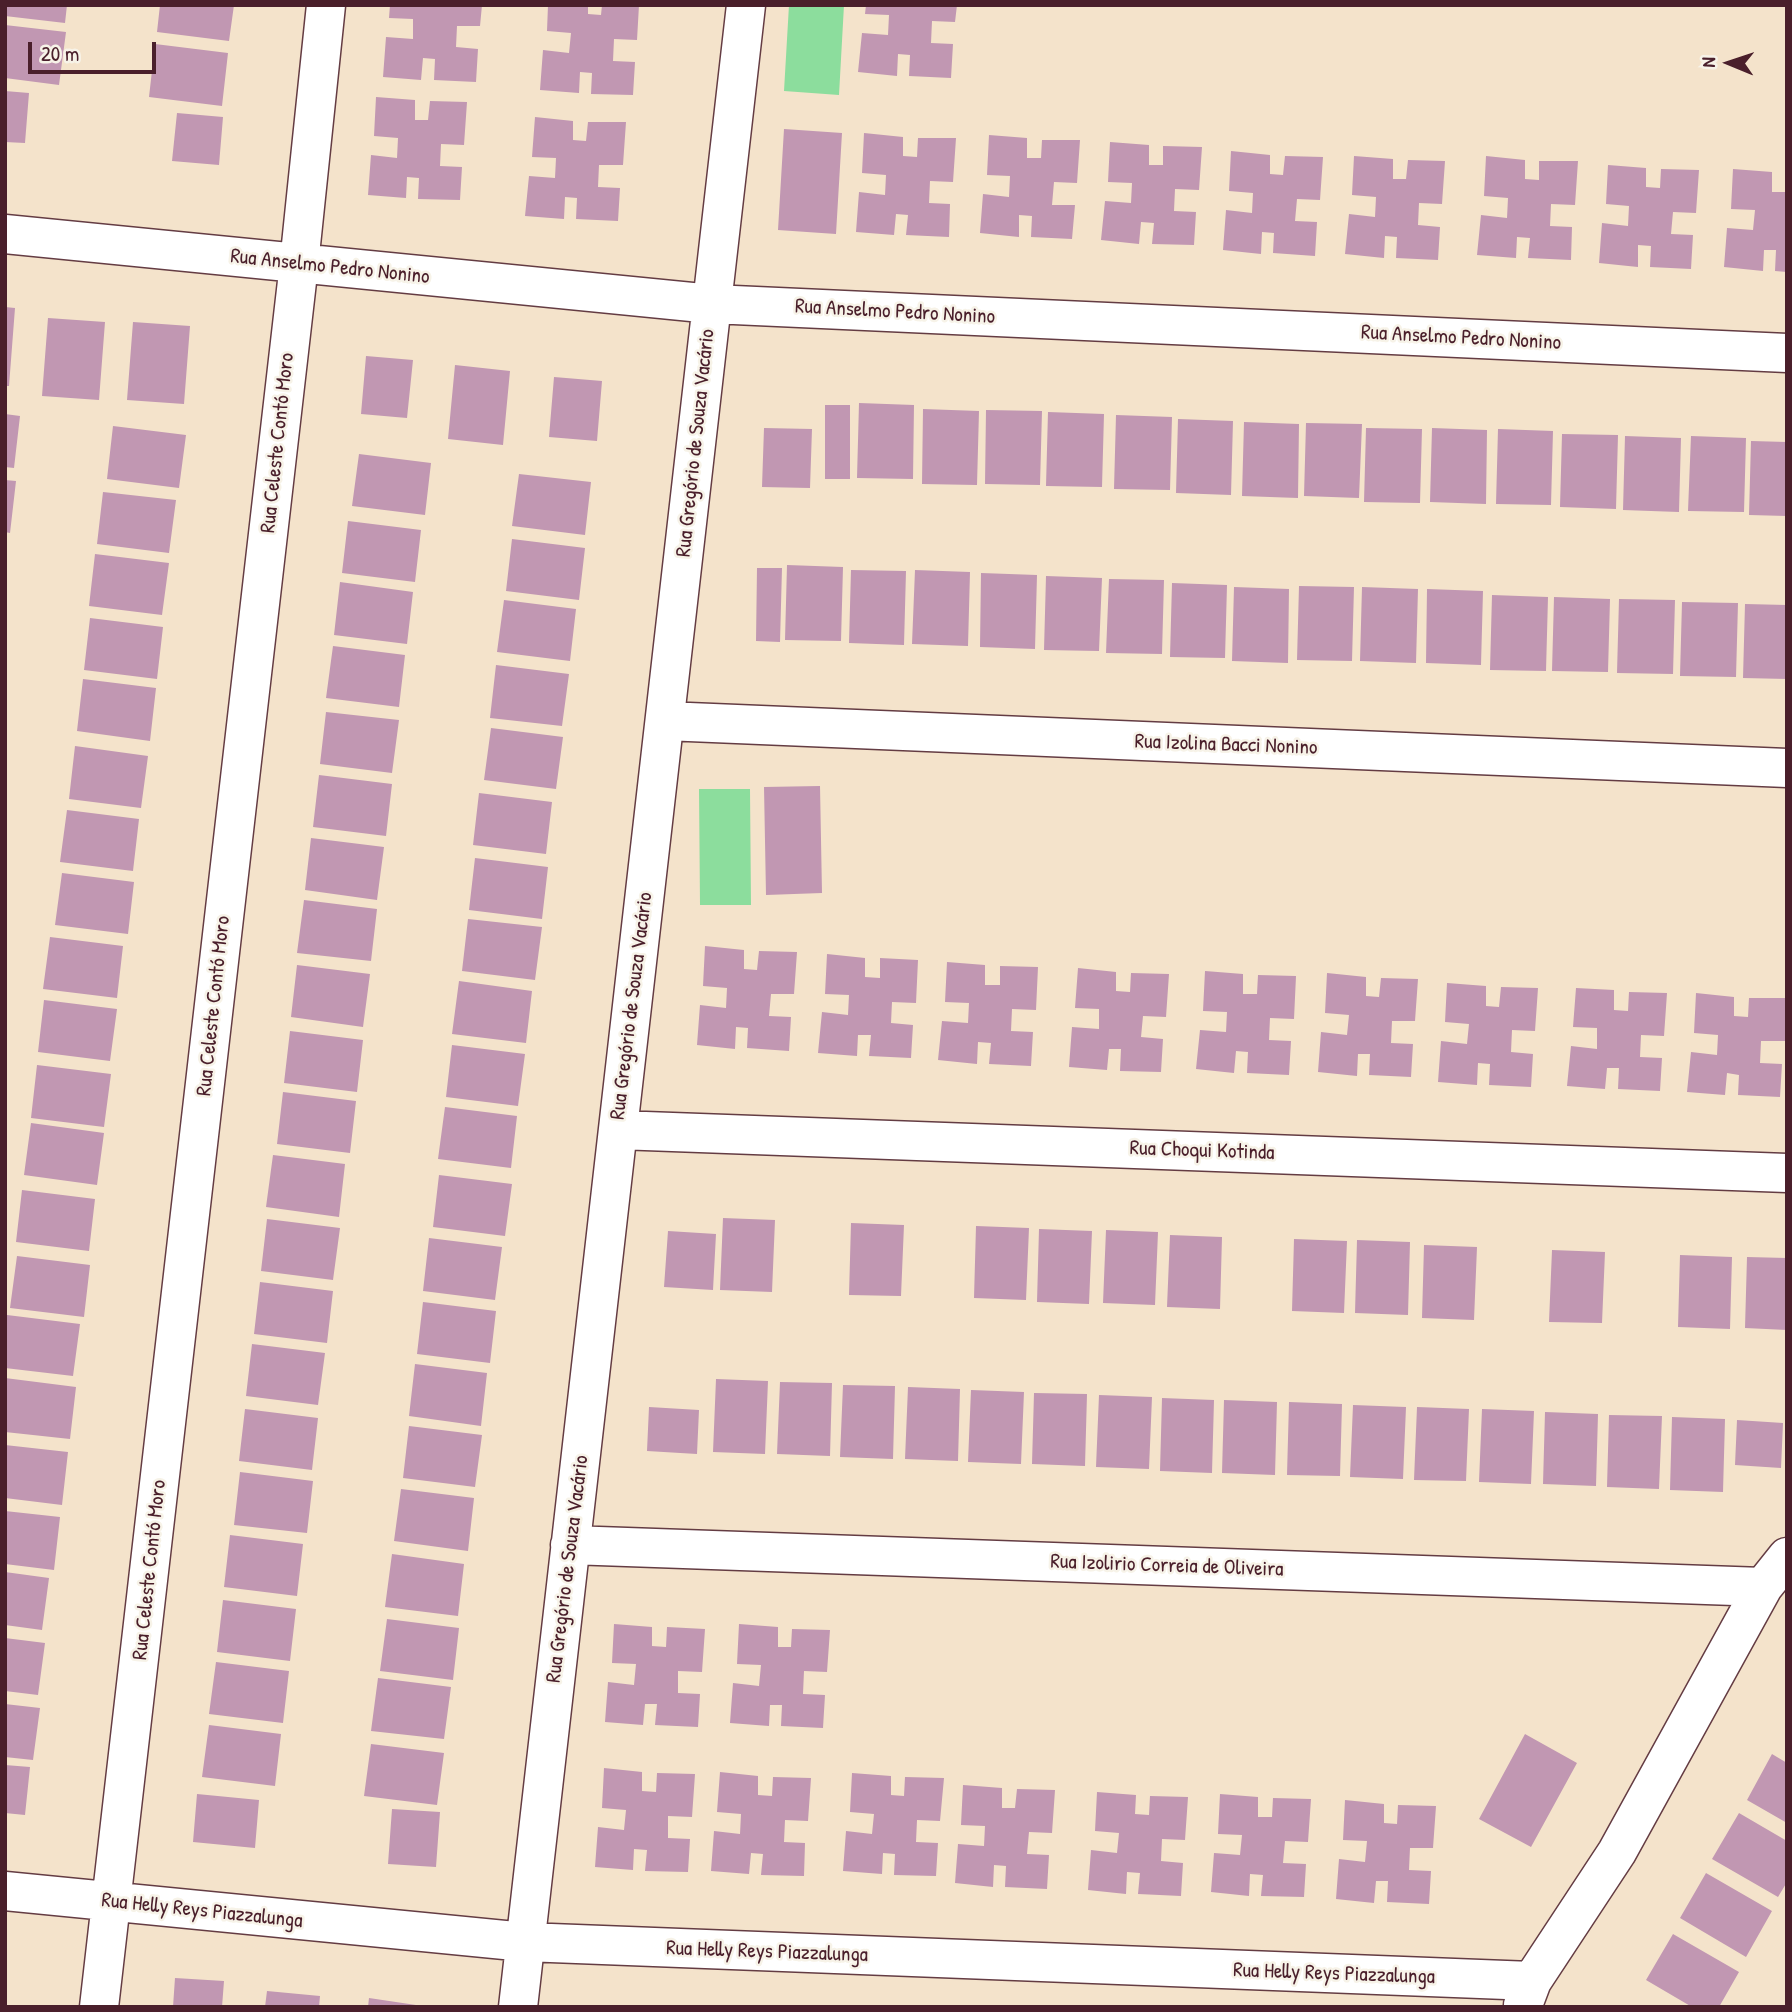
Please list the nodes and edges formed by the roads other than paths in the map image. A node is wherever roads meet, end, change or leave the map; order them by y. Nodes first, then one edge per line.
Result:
1 (326, 5) edge
2 (746, 5) edge
3 (5, 234) edge
4 (299, 264) junction
5 (712, 304) junction
6 (1787, 354) edge
7 (665, 721) junction
8 (1787, 768) edge
9 (618, 1130) junction
10 (1787, 1172) edge
11 (570, 1545) junction
12 (1787, 1557) edge
13 (1763, 1587) junction
14 (5, 1891) edge
15 (112, 1903) junction
16 (525, 1942) junction
17 (1527, 1994) edge
18 (99, 2007) edge
19 (518, 2007) edge

1 - 4 street, Rua Celeste Contó Moro
2 - 5 street, Rua Gregório de Souza Vacário
3 - 4 street, Rua Anselmo Pedro Nonino
4 - 5 street, Rua Anselmo Pedro Nonino
4 - 15 street, Rua Celeste Contó Moro
5 - 6 street, Rua Anselmo Pedro Nonino
5 - 7 street, Rua Gregório de Souza Vacário
7 - 8 street, Rua Izolina Bacci Nonino
7 - 9 street, Rua Gregório de Souza Vacário
9 - 10 street, Rua Choqui Kotinda
9 - 11 street, Rua Gregório de Souza Vacário
11 - 13 street, Rua Izolirio Correia de Oliveira
11 - 16 street, Rua Gregório de Souza Vacário
12 - 13 street
13 - 17 street
14 - 15 street, Rua Helly Reys Piazzalunga
15 - 16 street, Rua Helly Reys Piazzalunga
15 - 18 street, Rua Celeste Contó Moro
16 - 17 street, Rua Helly Reys Piazzalunga
16 - 19 street, Rua Gregório de Souza Vacário

